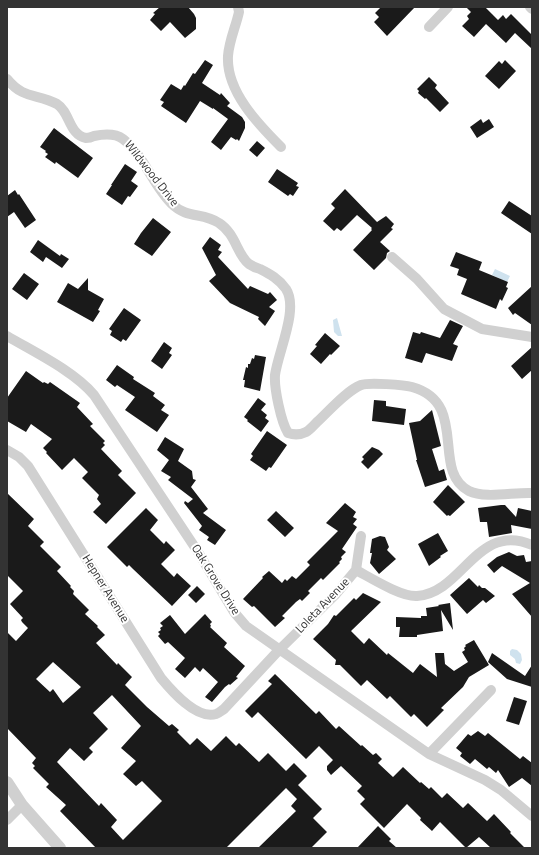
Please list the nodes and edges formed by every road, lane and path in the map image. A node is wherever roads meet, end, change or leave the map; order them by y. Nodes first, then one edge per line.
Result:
1 (238, 7) edge
2 (448, 7) edge
3 (530, 7) edge
4 (532, 9) edge
5 (429, 27) dead end
6 (7, 79) edge
7 (281, 147) dead end
8 (392, 257) dead end
9 (7, 336) edge
10 (532, 337) edge
11 (7, 450) edge
12 (532, 493) edge
13 (361, 536) dead end
14 (532, 545) edge
15 (356, 570) junction
16 (280, 650) junction
17 (491, 690) dead end
18 (215, 714) joint
19 (429, 754) junction
20 (7, 782) edge
21 (22, 805) junction
22 (532, 816) edge
23 (7, 820) edge
24 (60, 848) edge

1 - 7 street
2 - 5 street
3 - 4 street
6 - 12 street, Wildwood Drive
8 - 10 street
9 - 16 street, Oak Grove Drive
11 - 18 street, Hepner Avenue
13 - 15 street
14 - 15 street, Loleta Avenue
15 - 16 street, Loleta Avenue
16 - 18 street, Loleta Avenue
16 - 19 street, Oak Grove Drive
17 - 19 street
19 - 22 street, Oak Grove Drive
20 - 21 street
21 - 23 street
21 - 24 street

